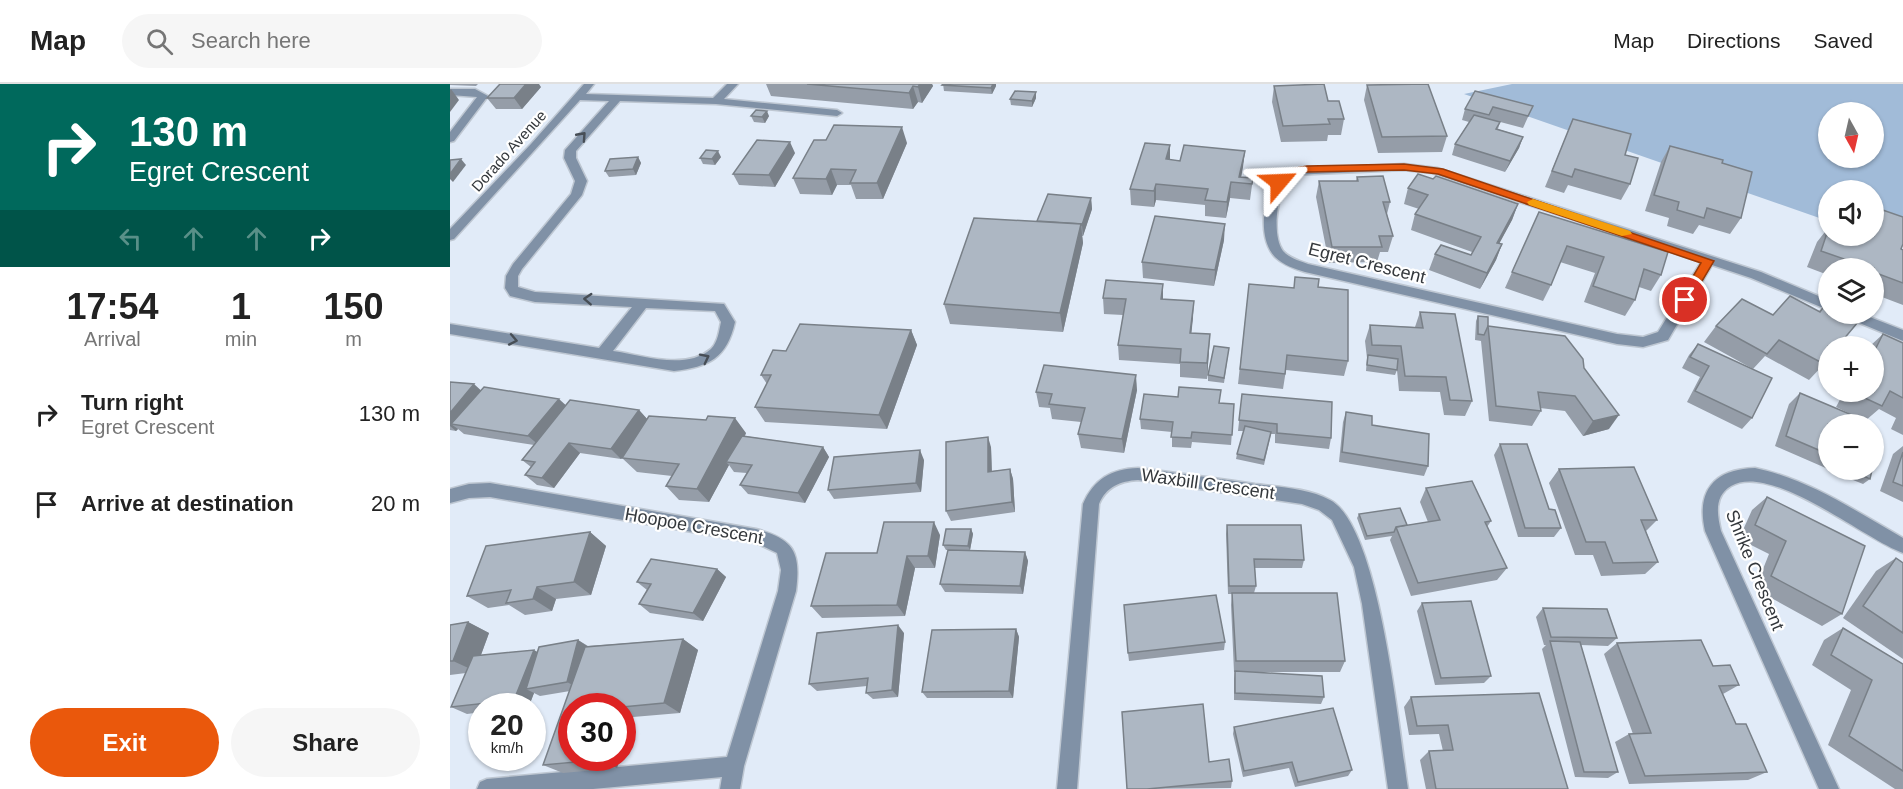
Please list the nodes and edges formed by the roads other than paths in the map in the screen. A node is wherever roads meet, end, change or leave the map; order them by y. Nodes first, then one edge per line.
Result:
1 (589, 84) edge
2 (733, 84) edge
3 (450, 92) edge
4 (578, 97) junction
5 (617, 98) junction
6 (716, 101) junction
7 (837, 113) dead end
8 (450, 139) edge
9 (450, 236) edge
10 (1708, 261) junction
11 (1818, 300) edge
12 (643, 302) junction
13 (1874, 324) edge
14 (450, 329) edge
15 (1903, 336) edge
16 (602, 355) junction
17 (450, 496) edge
18 (1903, 546) edge
19 (734, 766) junction
20 (487, 789) edge
21 (730, 789) edge
22 (1067, 789) edge
23 (1398, 789) edge
24 (1829, 789) edge

1 - 4 street, Dorado Avenue
2 - 6 street
3 - 8 street
4 - 5 street
4 - 9 street, Dorado Avenue
5 - 6 street
12 -> 5 street
6 - 7 street
10 - 10 street, Egret Crescent
10 - 11 street, Egret Crescent
12 - 16 street
16 -> 12 street
13 - 15 street
14 -> 16 street
17 - 19 street, Hoopoe Crescent
18 - 24 street, Shrike Crescent
19 - 20 street
19 - 21 street, Hoopoe Crescent
22 - 23 street, Waxbill Crescent

